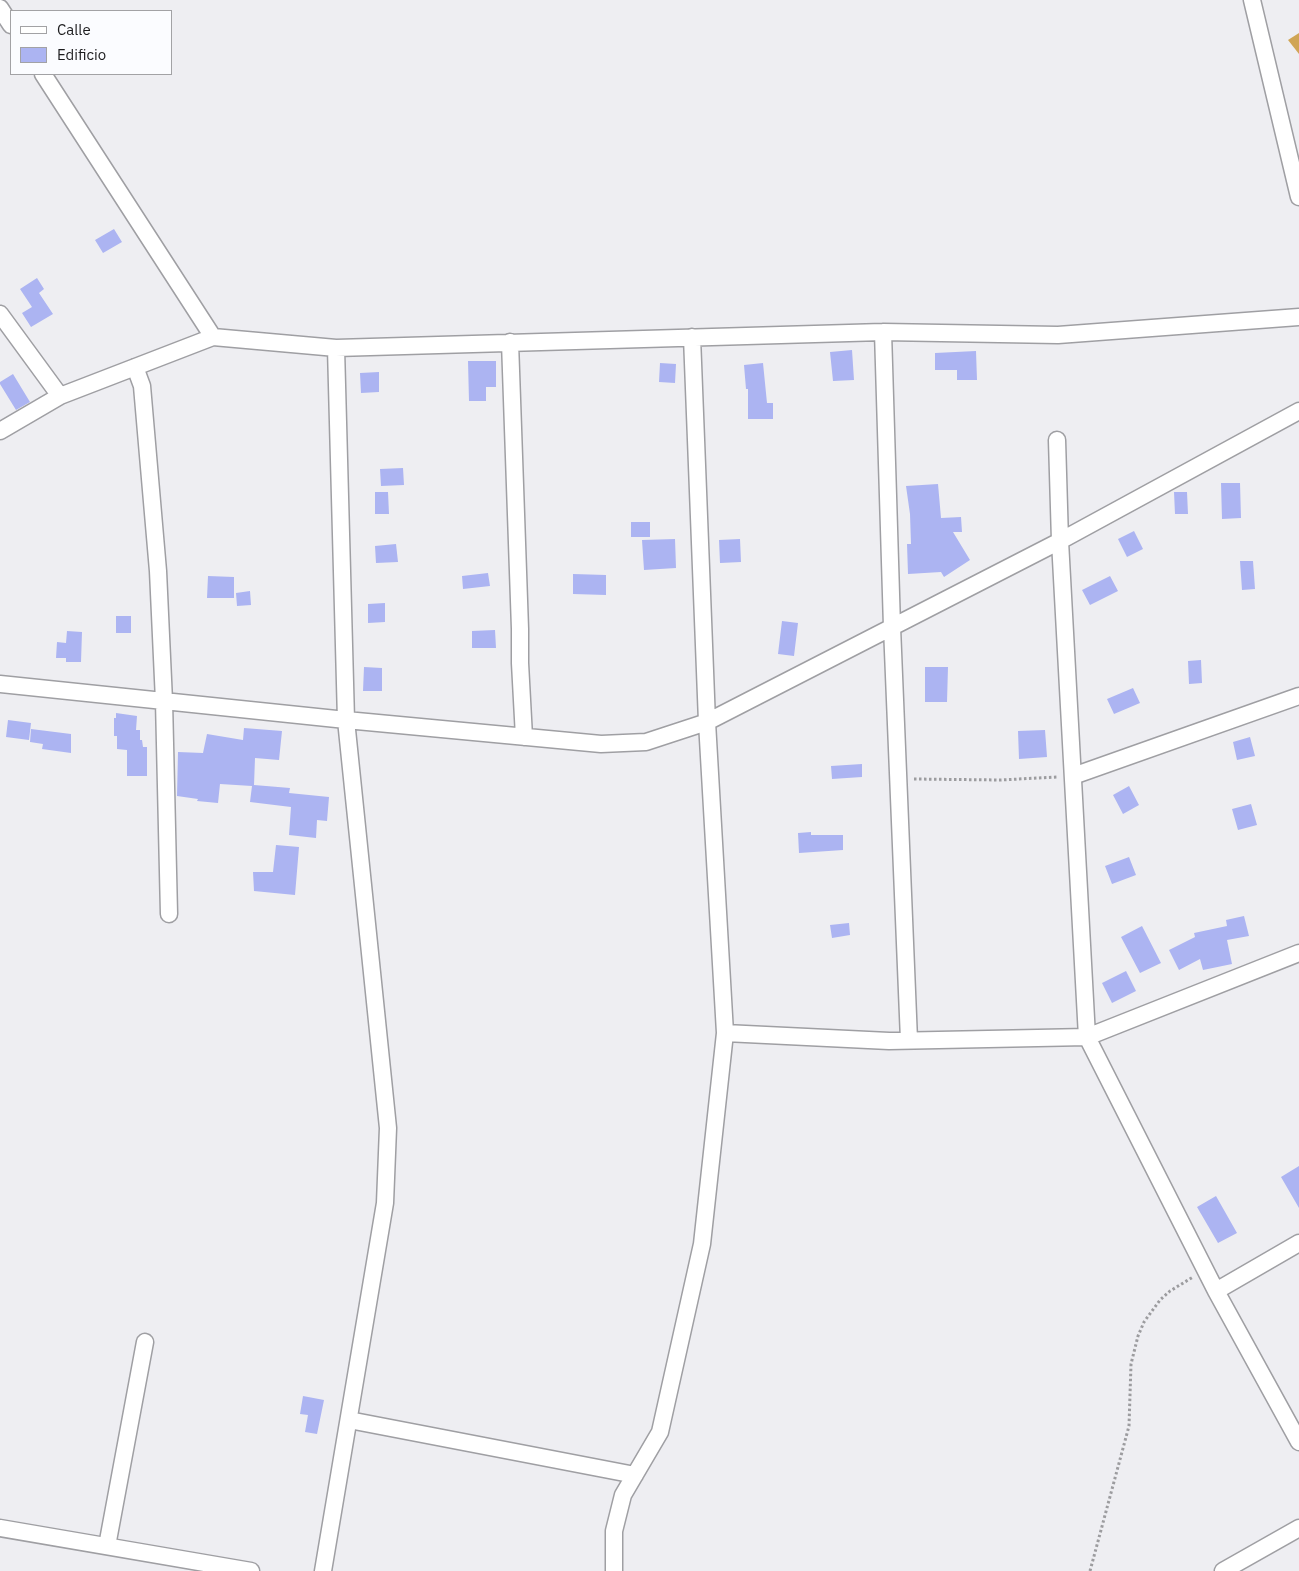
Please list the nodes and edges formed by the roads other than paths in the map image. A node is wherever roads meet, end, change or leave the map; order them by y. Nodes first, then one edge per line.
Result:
1 (1252, 0) edge
2 (0, 8) edge
3 (10, 24) edge
4 (43, 75) edge
5 (1299, 197) edge
6 (0, 314) edge
7 (1299, 317) edge
8 (883, 332) junction
9 (213, 337) junction
10 (692, 337) junction
11 (510, 342) junction
12 (336, 348) junction
13 (135, 367) junction
14 (60, 396) junction
15 (1299, 411) edge
16 (0, 431) edge
17 (1057, 440) dead end
18 (1060, 541) junction
19 (892, 627) junction
20 (0, 684) edge
21 (1299, 696) edge
22 (164, 701) junction
23 (346, 720) junction
24 (707, 722) junction
25 (524, 737) junction
26 (1073, 776) junction
27 (169, 914) dead end
28 (1299, 953) edge
29 (725, 1032) junction
30 (1087, 1037) junction
31 (909, 1040) junction
32 (1299, 1243) edge
33 (1216, 1291) junction
34 (145, 1342) dead end
35 (349, 1420) junction
36 (1299, 1442) edge
37 (635, 1475) junction
38 (0, 1528) edge
39 (1299, 1528) edge
40 (107, 1546) junction
41 (251, 1571) edge
42 (324, 1571) edge
43 (614, 1571) edge
44 (1223, 1571) edge

1 - 5 street
2 - 3 street
4 - 9 street
6 - 14 street
7 - 8 street
8 - 10 street
8 - 19 street
9 - 12 street
9 - 13 street
10 - 11 street
10 - 24 street
11 - 12 street
11 - 25 street
12 - 23 street
13 - 14 street
13 - 22 street
14 - 16 street
15 - 18 street
17 - 18 street
18 - 19 street
18 - 26 street
19 - 24 street
19 - 31 street
20 - 22 street
21 - 26 street
22 - 23 street
22 - 27 street
23 - 25 street
23 - 35 street
24 - 25 street
24 - 29 street
26 - 30 street
28 - 30 street
29 - 31 street
29 - 37 street
30 - 31 street
30 - 33 street
32 - 33 street
33 - 36 street
34 - 40 street
35 - 37 street
35 - 42 street
37 - 43 street
38 - 40 street
39 - 44 street
40 - 41 street

